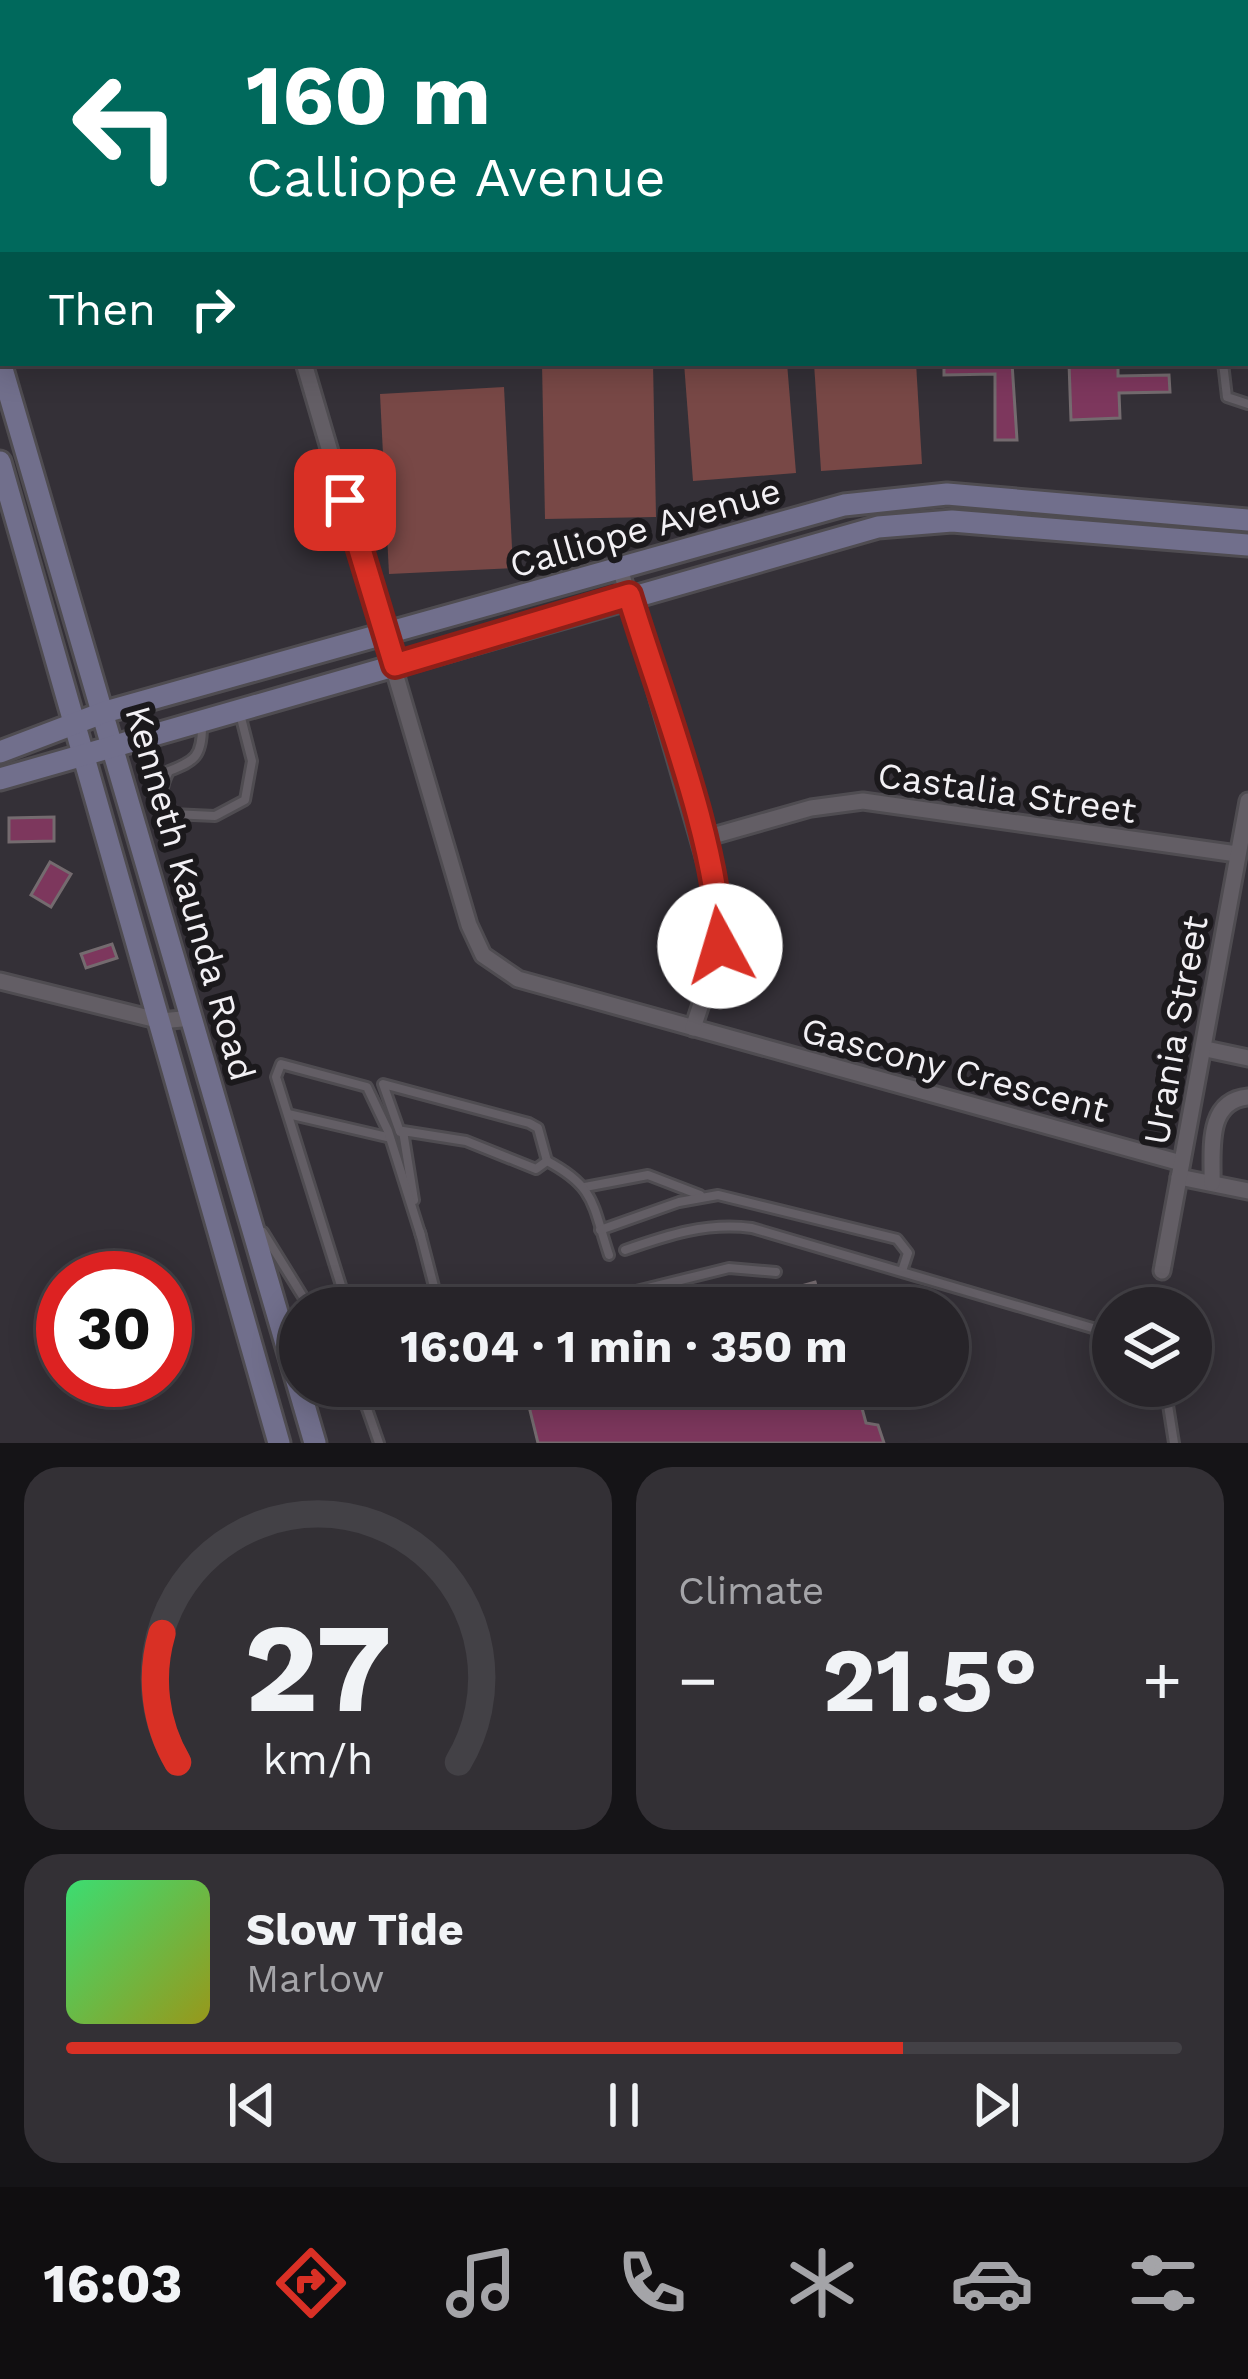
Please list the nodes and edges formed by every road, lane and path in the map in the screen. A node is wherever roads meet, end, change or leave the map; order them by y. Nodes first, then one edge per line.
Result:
1 (305, 366) edge
2 (1223, 366) edge
3 (4, 391) edge
4 (1248, 404) edge
5 (0, 462) edge
6 (1248, 520) edge
7 (1248, 545) edge
8 (620, 568) junction
9 (629, 595) junction
10 (385, 636) junction
11 (395, 665) junction
12 (105, 712) junction
13 (240, 714) junction
14 (73, 724) junction
15 (202, 726) junction
16 (115, 745) junction
17 (0, 752) edge
18 (82, 757) junction
19 (0, 779) edge
20 (1248, 805) edge
21 (701, 839) junction
22 (1237, 854) junction
23 (0, 981) edge
24 (192, 1018) junction
25 (161, 1022) junction
26 (693, 1028) junction
27 (1206, 1049) junction
28 (1248, 1058) edge
29 (1248, 1096) edge
30 (288, 1114) junction
31 (400, 1132) junction
32 (388, 1136) junction
33 (547, 1161) junction
34 (1180, 1170) junction
35 (1212, 1184) junction
36 (586, 1186) junction
37 (1248, 1191) edge
38 (702, 1196) junction
39 (246, 1205) junction
40 (601, 1230) junction
41 (421, 1236) junction
42 (625, 1250) dead end
43 (609, 1255) dead end
44 (902, 1271) junction
45 (1162, 1271) dead end
46 (776, 1272) dead end
47 (297, 1287) edge
48 (342, 1287) edge
49 (435, 1287) edge
50 (652, 1287) edge
51 (1092, 1328) edge
52 (367, 1407) edge
53 (1168, 1407) edge
54 (279, 1443) edge
55 (315, 1443) edge
56 (379, 1443) edge
57 (1174, 1443) edge

1 - 10 street, Gascony Crescent
2 - 4 lane
3 - 12 street, Kenneth Kaunda Road
5 - 14 street, Kenneth Kaunda Road
6 - 8 street, Calliope Avenue
7 - 9 street, Calliope Avenue
8 - 9 street
8 - 10 street, Calliope Avenue
9 - 11 street, Calliope Avenue
9 - 21 street
10 - 11 street, Gascony Crescent
10 - 12 street, Calliope Avenue
11 - 13 street, Calliope Avenue
11 - 26 street, Gascony Crescent
12 - 14 street, Calliope Avenue
12 - 16 street, Kenneth Kaunda Road
13 - 15 street, Calliope Avenue
13 - 15 lane
14 - 17 street, Calliope Avenue
14 - 18 street, Kenneth Kaunda Road
15 - 16 street, Calliope Avenue
16 - 18 street, Calliope Avenue
16 - 24 street, Kenneth Kaunda Road
18 - 19 street, Calliope Avenue
18 - 25 street, Kenneth Kaunda Road
20 - 22 street, Urania Street
21 - 22 street, Castalia Street
21 - 26 street
22 - 27 street, Urania Street
23 - 25 street
24 - 25 street
24 - 39 street, Kenneth Kaunda Road
25 - 54 street, Kenneth Kaunda Road
26 - 34 street, Gascony Crescent
27 - 28 street
27 - 34 street, Urania Street
29 - 35 street
30 - 32 lane
30 - 32 lane
30 - 48 lane
31 - 33 lane
31 - 33 lane
31 - 41 lane
32 - 41 lane
33 - 36 lane
34 - 35 street, Gascony Crescent
34 - 45 street, Urania Street
35 - 37 street, Gascony Crescent
36 - 38 lane
36 - 40 lane
38 - 40 lane
38 - 44 lane
39 - 47 lane
39 - 55 street, Kenneth Kaunda Road
40 - 43 lane
41 - 49 lane
42 - 44 lane
44 - 51 lane
46 - 50 lane
52 - 56 lane
53 - 57 lane

